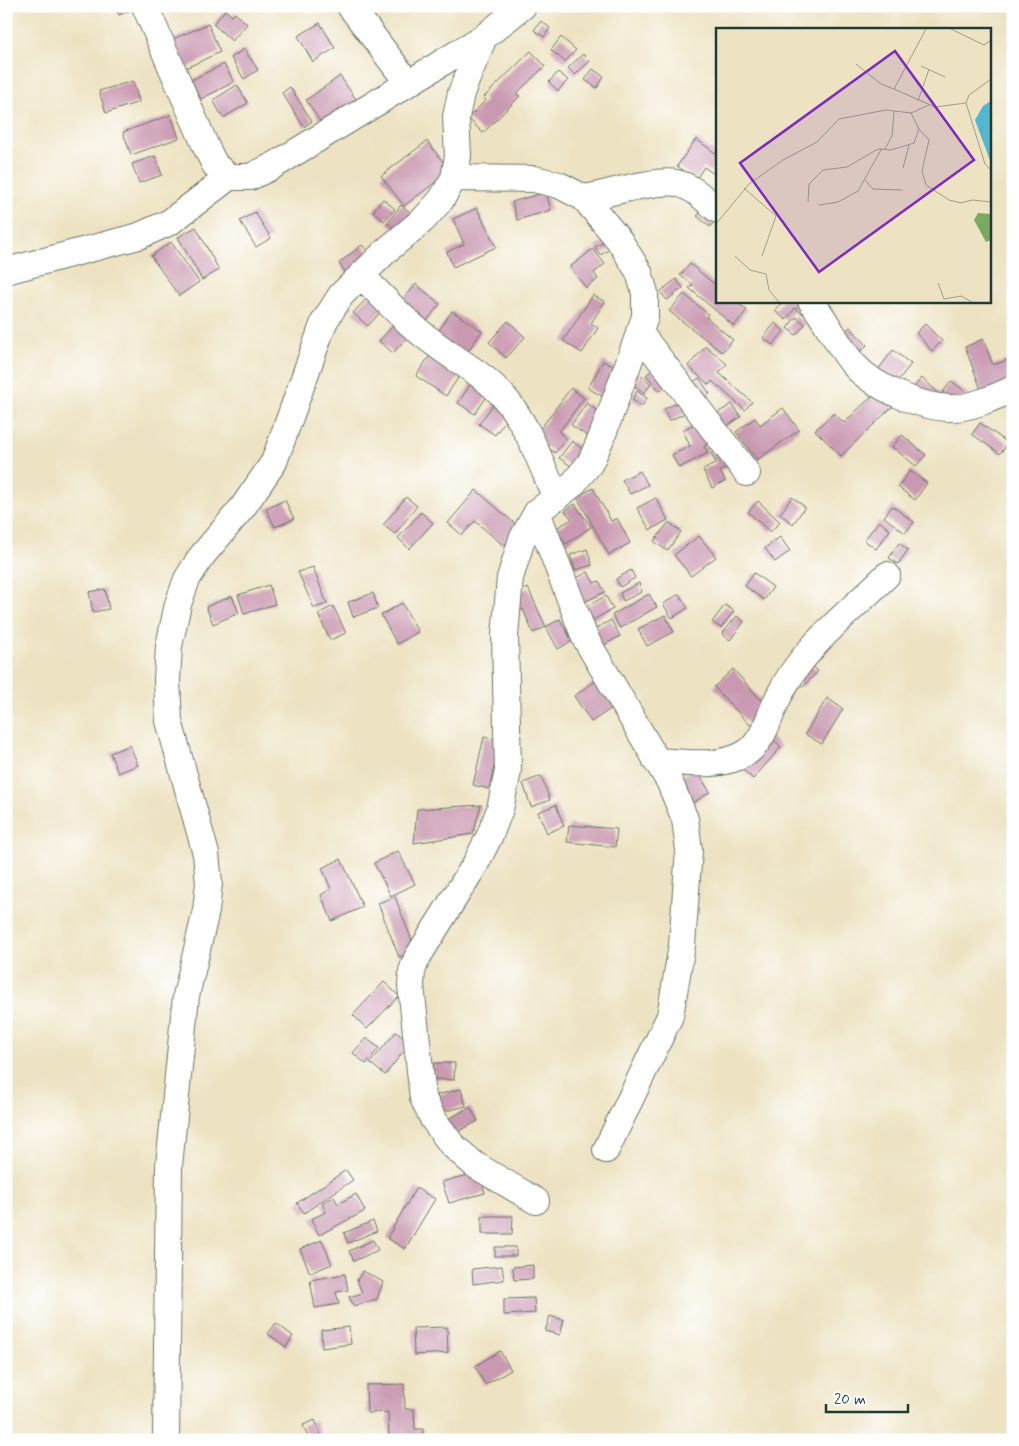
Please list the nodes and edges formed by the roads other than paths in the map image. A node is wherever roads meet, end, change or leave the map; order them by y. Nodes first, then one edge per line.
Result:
1 (145, 6) edge
2 (350, 6) edge
3 (523, 6) edge
4 (484, 37) junction
5 (408, 83) junction
6 (456, 167) junction
7 (230, 177) junction
8 (584, 198) junction
9 (716, 208) edge
10 (6, 271) edge
11 (361, 276) junction
12 (812, 302) edge
13 (639, 332) junction
14 (1013, 389) edge
15 (747, 473) dead end
16 (547, 505) junction
17 (887, 575) dead end
18 (656, 761) junction
19 (606, 1150) dead end
20 (536, 1201) dead end
21 (166, 1440) edge

1 - 7 street
2 - 5 street
3 - 4 street
4 - 5 street
4 - 6 street
5 - 7 street
6 - 8 street
6 - 11 street
7 - 10 street
8 - 9 street
8 - 13 street
11 - 16 street
11 - 21 street
12 - 14 street
13 - 15 street
13 - 16 street
16 - 18 street
16 - 20 street
17 - 18 street
18 - 19 street

